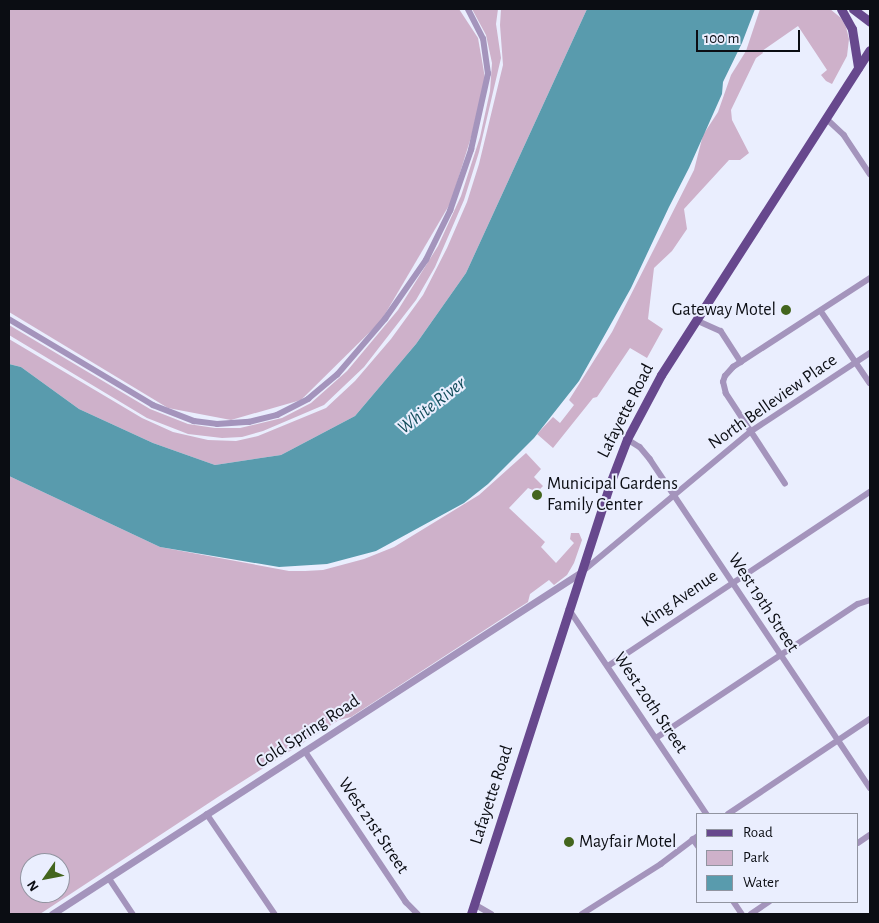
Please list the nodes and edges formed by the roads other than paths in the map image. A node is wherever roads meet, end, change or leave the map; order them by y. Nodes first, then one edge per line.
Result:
1 (468, 9) edge
2 (841, 9) edge
3 (852, 9) edge
4 (870, 22) edge
5 (870, 50) edge
6 (870, 63) edge
7 (858, 68) junction
8 (826, 118) junction
9 (870, 174) edge
10 (870, 278) edge
11 (821, 311) junction
12 (9, 319) edge
13 (696, 320) junction
14 (870, 353) edge
15 (741, 362) junction
16 (856, 362) junction
17 (870, 383) edge
18 (750, 432) junction
19 (627, 439) junction
20 (785, 484) dead end
21 (870, 492) edge
22 (674, 495) junction
23 (580, 573) junction
24 (731, 582) junction
25 (870, 600) edge
26 (569, 609) junction
27 (780, 656) junction
28 (608, 666) junction
29 (870, 719) edge
30 (656, 738) junction
31 (838, 741) junction
32 (306, 751) junction
33 (870, 788) edge
34 (706, 813) edge
35 (730, 813) edge
36 (207, 814) junction
37 (870, 834) edge
38 (696, 838) edge
39 (859, 842) edge
40 (109, 878) junction
41 (735, 903) edge
42 (768, 903) edge
43 (474, 904) junction
44 (52, 914) edge
45 (134, 914) edge
46 (275, 914) edge
47 (418, 914) edge
48 (471, 914) edge
49 (490, 914) edge
50 (582, 914) edge
51 (742, 914) edge
52 (751, 914) edge

1 - 12 street
2 - 7 main road
3 - 4 main road
5 - 7 main road, Lafayette Road
6 - 7 main road
7 - 8 main road, Lafayette Road
8 - 9 street
8 - 13 main road, Lafayette Road
10 - 11 street
11 - 15 street
11 - 16 street
13 - 15 street
13 - 19 main road, Lafayette Road
14 - 16 street, North Belleview Place
15 - 18 street
16 - 17 street
16 - 18 street, North Belleview Place
18 - 20 street
18 - 22 street, North Belleview Place
19 - 22 street, West 19th Street
19 - 23 main road, Lafayette Road
21 - 24 street, King Avenue
22 - 23 street, North Belleview Place
22 - 24 street, West 19th Street
23 - 26 main road, Lafayette Road
23 - 32 street, Cold Spring Road
24 - 27 street, West 19th Street
24 - 28 street, King Avenue
25 - 27 street
26 - 28 street, West 20th Street
26 - 43 main road, Lafayette Road
27 - 30 street
27 - 31 street, West 19th Street
28 - 30 street, West 20th Street
29 - 31 street
30 - 34 street, West 20th Street
31 - 33 street, West 19th Street
31 - 35 street
32 - 36 street, Cold Spring Road
32 - 47 street, West 21st Street
36 - 40 street, Cold Spring Road
36 - 46 street
37 - 39 street
38 - 50 street
40 - 44 street, Cold Spring Road
40 - 45 street
41 - 51 street
42 - 52 street
43 - 48 main road, Lafayette Road
43 - 49 street

